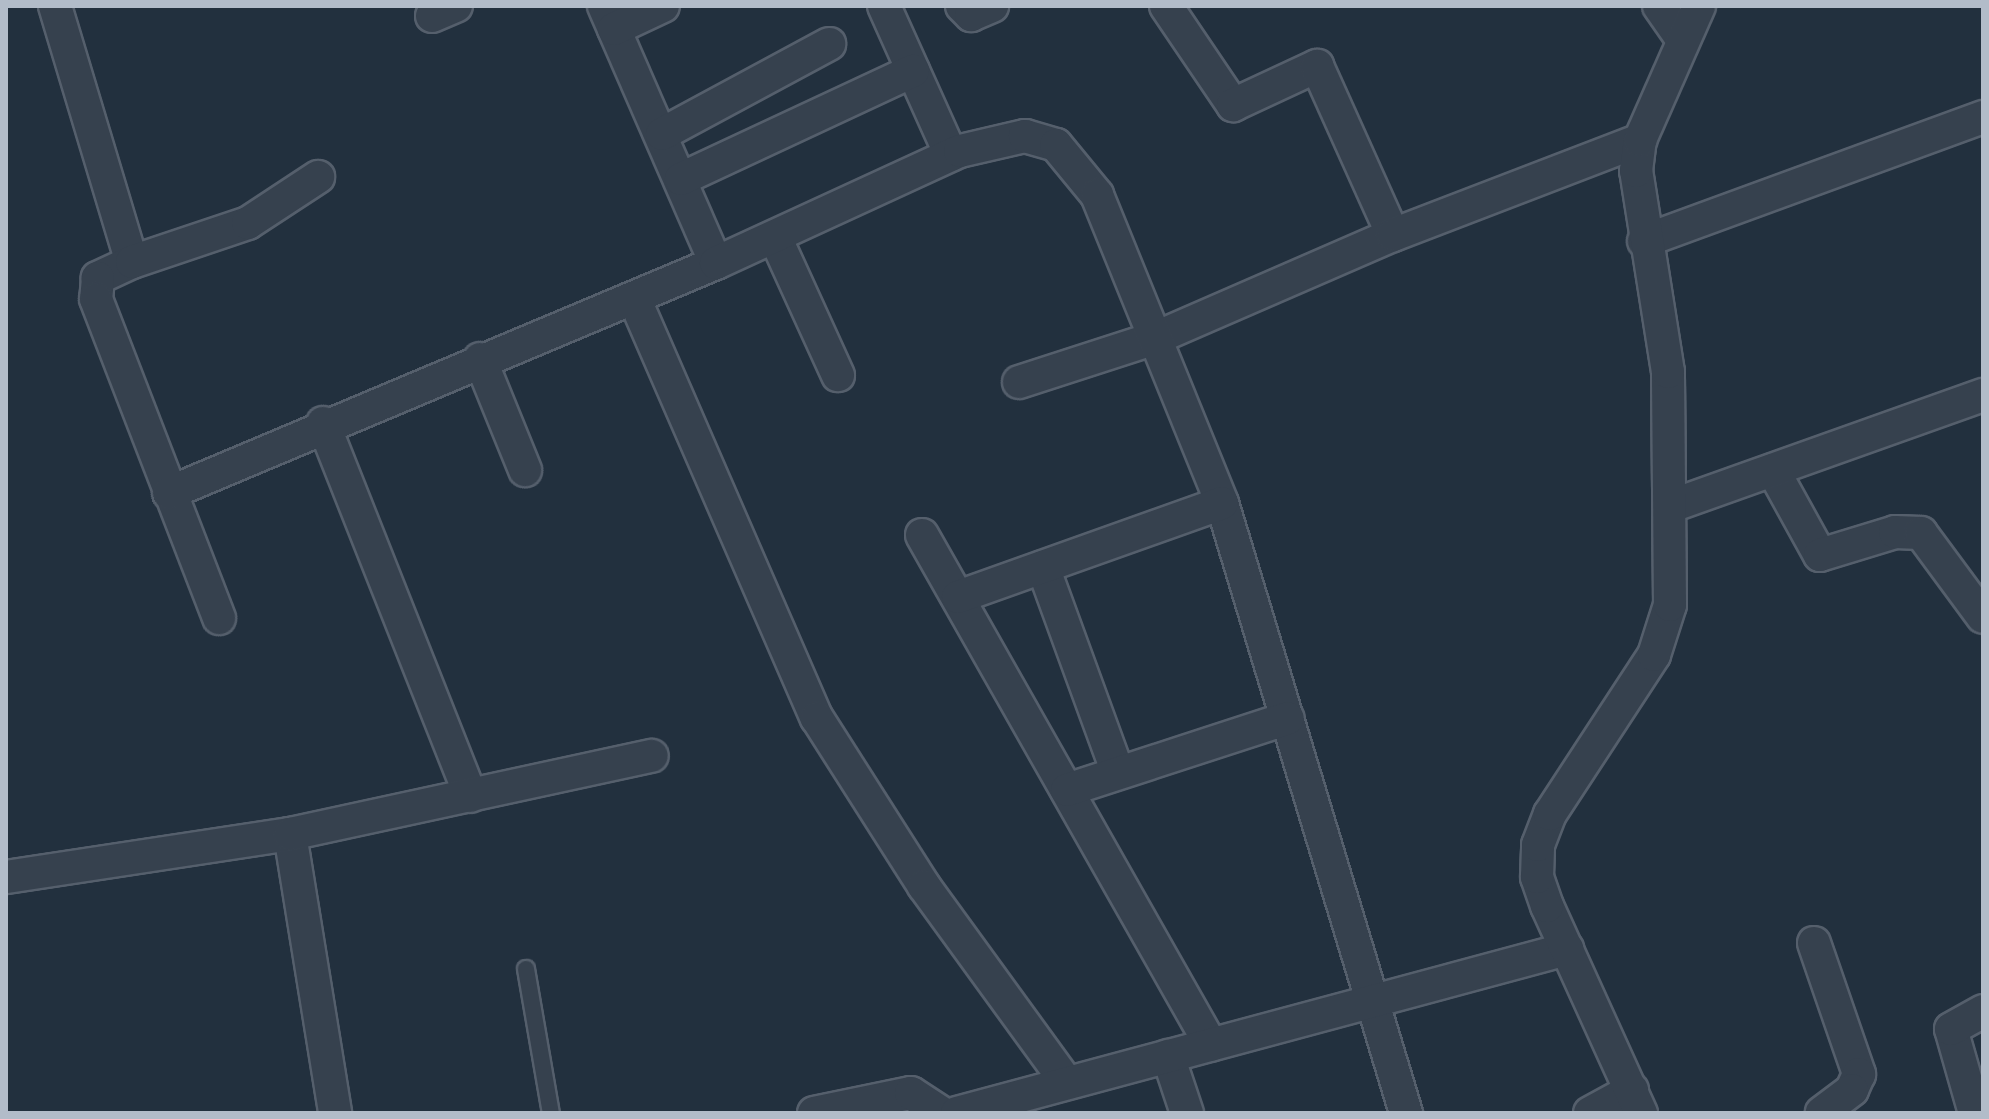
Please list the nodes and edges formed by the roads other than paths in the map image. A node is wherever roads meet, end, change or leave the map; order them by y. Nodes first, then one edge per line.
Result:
1 (55, 6) edge
2 (663, 6) edge
3 (884, 6) edge
4 (962, 6) edge
5 (992, 6) edge
6 (1166, 6) edge
7 (1659, 6) edge
8 (1699, 6) edge
9 (609, 18) edge
10 (1682, 39) junction
11 (829, 44) dead end
12 (913, 71) junction
13 (1983, 117) edge
14 (662, 134) junction
15 (1640, 140) junction
16 (951, 155) junction
17 (318, 177) dead end
18 (681, 179) junction
19 (1393, 235) junction
20 (775, 237) junction
21 (1644, 241) junction
22 (132, 262) junction
23 (716, 263) junction
24 (634, 298) junction
25 (1158, 337) junction
26 (480, 359) junction
27 (838, 375) dead end
28 (1019, 382) dead end
29 (1983, 395) edge
30 (323, 423) junction
31 (525, 470) dead end
32 (1773, 470) junction
33 (169, 493) junction
34 (1222, 503) junction
35 (1671, 506) junction
36 (922, 535) dead end
37 (1043, 567) junction
38 (958, 597) junction
39 (1983, 617) edge
40 (219, 618) dead end
41 (1288, 718) junction
42 (652, 756) dead end
43 (1118, 773) junction
44 (1067, 790) junction
45 (471, 796) junction
46 (290, 834) junction
47 (6, 877) edge
48 (1814, 943) dead end
49 (1567, 949) junction
50 (526, 969) dead end
51 (1375, 1000) junction
52 (1983, 1011) edge
53 (1211, 1045) junction
54 (1168, 1056) junction
55 (1067, 1083) junction
56 (1636, 1102) edge
57 (335, 1113) edge
58 (551, 1113) edge
59 (814, 1113) edge
60 (942, 1113) edge
61 (957, 1113) edge
62 (1187, 1113) edge
63 (1406, 1113) edge
64 (1590, 1113) edge
65 (1822, 1113) edge
66 (1975, 1113) edge

1 - 22 street
2 - 9 street
3 - 12 street
4 - 5 street
6 - 19 street
7 - 10 street
8 - 10 street
9 - 14 street
10 - 15 street
11 - 14 street
12 - 16 street
12 - 18 street
13 - 21 street
14 - 18 street
15 - 19 street
15 - 21 street
16 - 20 street
16 - 25 street
17 - 22 street
18 - 23 street
19 - 25 street
20 - 23 street
20 - 27 street
21 - 35 street
22 - 33 street
23 - 24 street
24 - 26 street
24 - 55 street
25 - 28 street
25 - 34 street
26 - 30 street
26 - 31 street
29 - 32 street
30 - 33 street
30 - 45 street
32 - 35 street
32 - 39 street
33 - 40 street
34 - 37 street
34 - 41 street
35 - 49 street
36 - 38 street
37 - 38 street
37 - 43 street
38 - 44 street
41 - 43 street
41 - 51 street
42 - 45 street
43 - 44 street
44 - 53 street
45 - 46 street
46 - 47 street
46 - 57 street
48 - 65 street
49 - 51 street
49 - 56 street
50 - 58 lane
51 - 53 street
51 - 63 street
52 - 66 street
53 - 54 street
54 - 55 street
54 - 62 street
55 - 61 street
56 - 64 street
59 - 60 street

